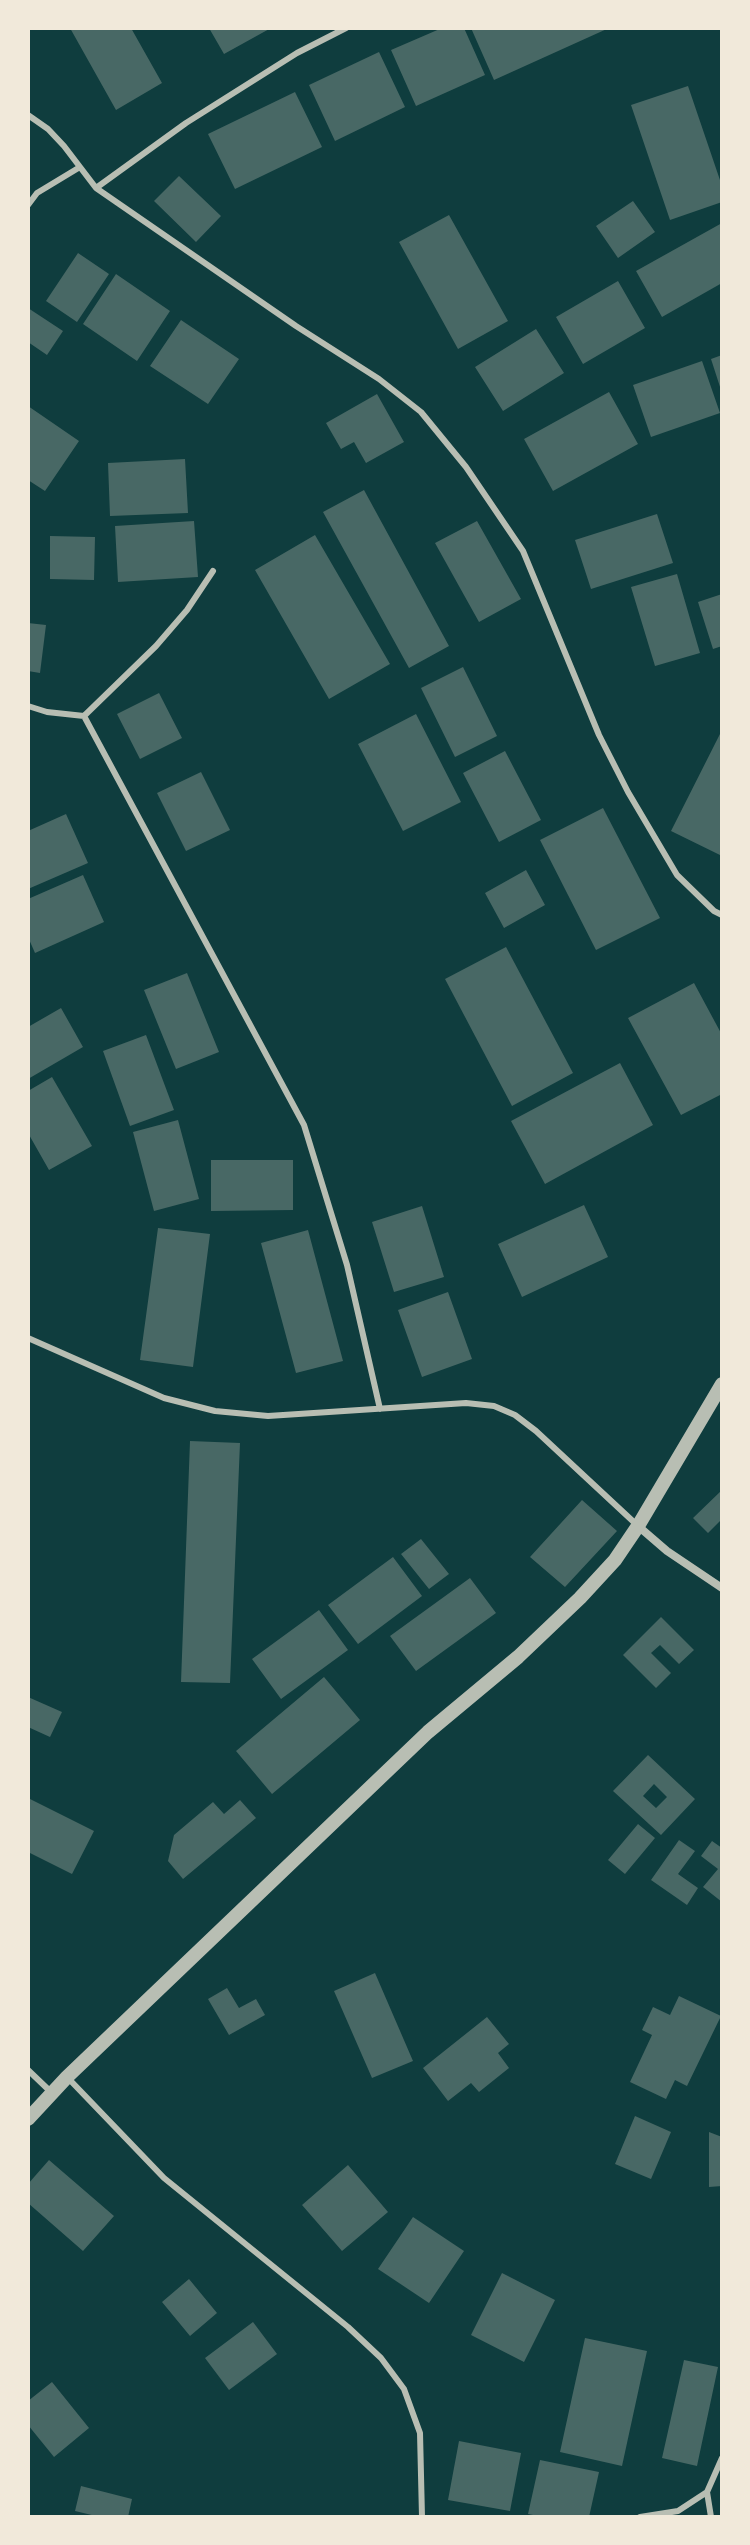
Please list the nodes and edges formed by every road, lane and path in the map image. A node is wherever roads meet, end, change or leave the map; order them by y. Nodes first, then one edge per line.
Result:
1 (346, 28) edge
2 (28, 115) edge
3 (80, 167) junction
4 (96, 188) junction
5 (28, 205) edge
6 (213, 571) dead end
7 (28, 706) edge
8 (84, 716) junction
9 (722, 915) edge
10 (28, 1338) edge
11 (722, 1384) edge
12 (380, 1409) junction
13 (638, 1526) junction
14 (722, 1588) edge
15 (28, 2070) edge
16 (67, 2077) junction
17 (52, 2093) junction
18 (28, 2119) edge
19 (722, 2458) edge
20 (707, 2492) junction
21 (422, 2517) edge
22 (640, 2517) edge
23 (711, 2517) edge

1 - 4 lane
2 - 3 lane
3 - 4 lane
3 - 5 lane
4 - 9 lane
6 - 8 lane
7 - 8 lane
8 - 12 lane
10 - 12 lane
11 - 13 street
12 - 13 lane
13 - 14 street
13 - 16 street
15 - 17 lane
16 - 17 street
16 - 21 lane
17 - 18 street
19 - 20 lane
20 - 22 lane
20 - 23 lane

